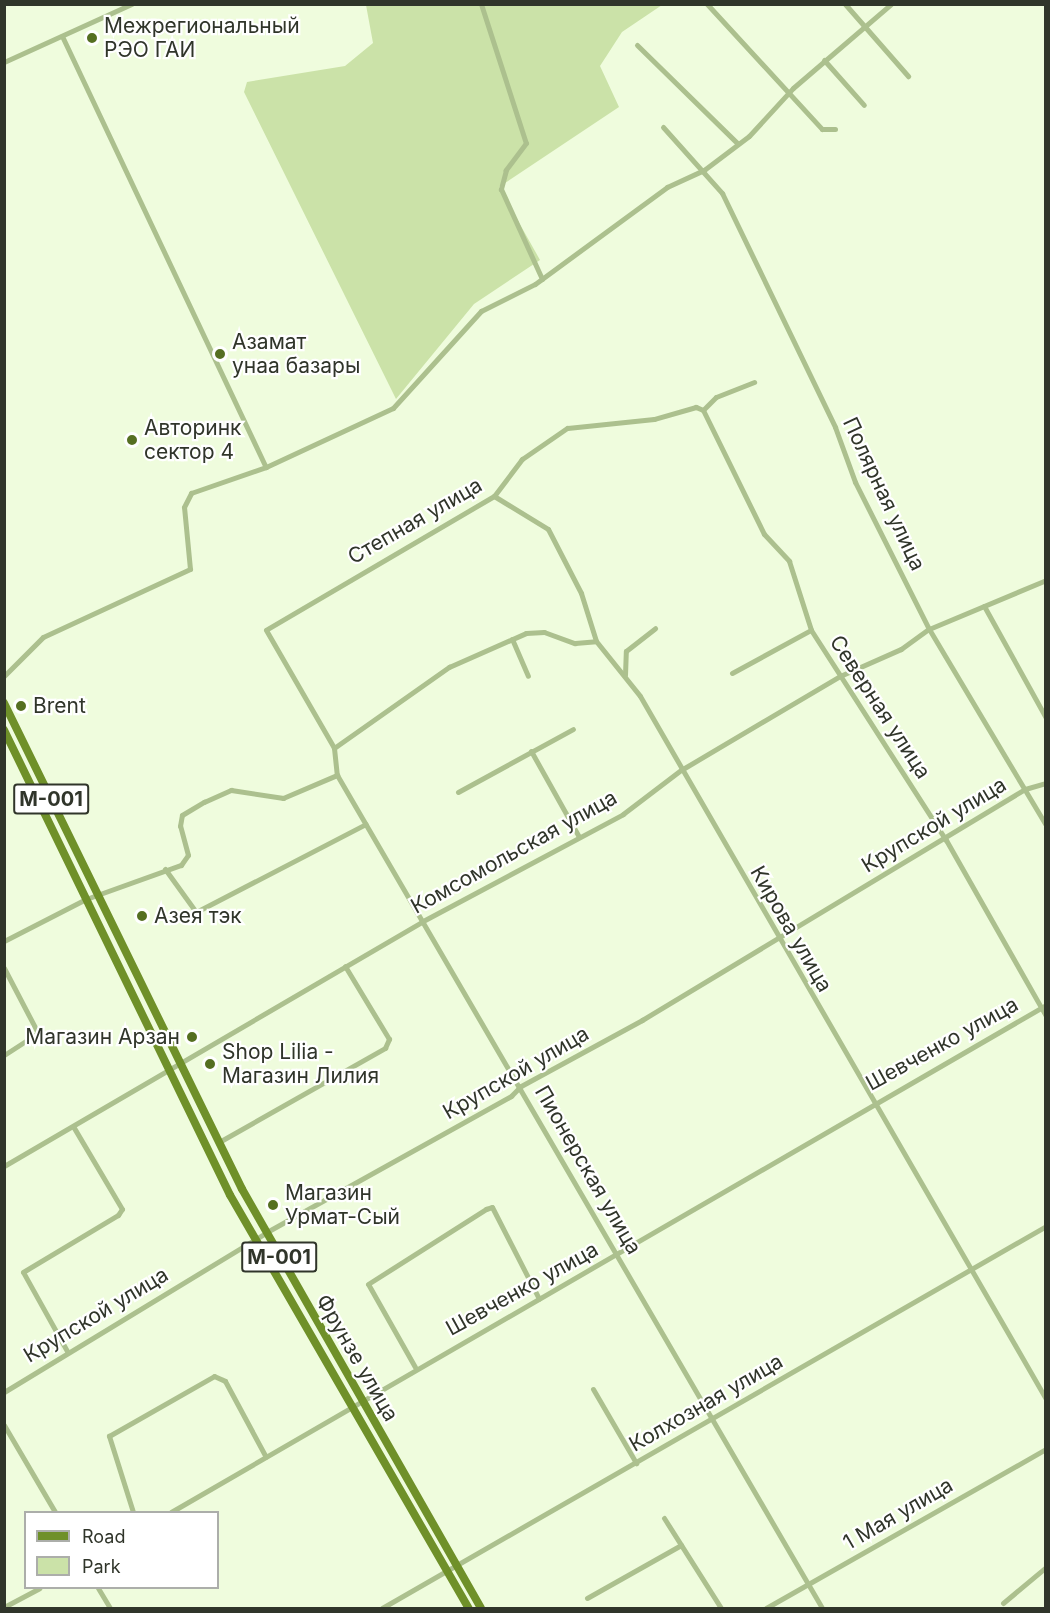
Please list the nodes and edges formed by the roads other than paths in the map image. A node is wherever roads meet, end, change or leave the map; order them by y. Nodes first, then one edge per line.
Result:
1 (131, 4) edge
2 (481, 4) edge
3 (707, 4) edge
4 (845, 4) edge
5 (891, 4) edge
6 (865, 27) junction
7 (62, 36) junction
8 (637, 45) dead end
9 (824, 60) junction
10 (4, 62) edge
11 (908, 76) dead end
12 (787, 94) junction
13 (864, 105) dead end
14 (663, 127) dead end
15 (835, 129) dead end
16 (738, 144) junction
17 (704, 170) junction
18 (542, 279) junction
19 (754, 382) dead end
20 (703, 410) junction
21 (266, 467) junction
22 (494, 496) junction
23 (1043, 581) edge
24 (1046, 590) edge
25 (984, 606) junction
26 (271, 624) joint
27 (655, 628) dead end
28 (929, 628) junction
29 (811, 630) junction
30 (512, 639) junction
31 (596, 641) junction
32 (732, 673) dead end
33 (625, 675) junction
34 (4, 676) edge
35 (528, 676) dead end
36 (840, 676) junction
37 (4, 702) edge
38 (1046, 717) edge
39 (573, 729) dead end
40 (4, 730) edge
41 (24, 743) junction
42 (13, 747) junction
43 (334, 748) junction
44 (531, 751) junction
45 (681, 770) junction
46 (337, 775) junction
47 (1046, 783) edge
48 (1025, 789) junction
49 (458, 792) dead end
50 (366, 824) junction
51 (1046, 825) edge
52 (579, 837) junction
53 (946, 840) junction
54 (165, 869) junction
55 (98, 894) junction
56 (86, 899) junction
57 (423, 921) junction
58 (777, 938) junction
59 (4, 941) edge
60 (345, 966) junction
61 (4, 968) edge
62 (1043, 1006) edge
63 (1046, 1016) edge
64 (4, 1055) edge
65 (180, 1062) junction
66 (169, 1069) junction
67 (521, 1086) junction
68 (874, 1101) junction
69 (73, 1126) junction
70 (219, 1142) junction
71 (4, 1166) edge
72 (1046, 1226) edge
73 (265, 1233) junction
74 (254, 1239) junction
75 (618, 1254) junction
76 (969, 1269) junction
77 (539, 1299) junction
78 (67, 1351) junction
79 (415, 1367) junction
80 (593, 1389) dead end
81 (4, 1392) edge
82 (360, 1399) junction
83 (1046, 1400) edge
84 (349, 1406) junction
85 (711, 1419) junction
86 (4, 1425) edge
87 (1046, 1449) edge
88 (266, 1457) junction
89 (636, 1463) junction
90 (54, 1511) edge
91 (132, 1511) edge
92 (173, 1511) edge
93 (664, 1518) dead end
94 (681, 1545) junction
95 (456, 1565) junction
96 (1046, 1567) edge
97 (446, 1571) junction
98 (807, 1584) junction
99 (36, 1589) edge
100 (99, 1589) edge
101 (587, 1598) dead end
102 (1003, 1603) dead end
103 (4, 1607) edge
104 (110, 1608) edge
105 (382, 1608) edge
106 (468, 1608) edge
107 (481, 1608) edge
108 (721, 1608) edge
109 (766, 1608) edge
110 (822, 1608) edge

1 - 7 street
2 - 18 street
3 - 12 street
4 - 6 street
5 - 6 street
6 - 9 street
6 - 11 street
7 - 10 street
7 - 21 street
8 - 16 street
9 - 12 street
9 - 13 street
12 - 15 street
12 - 16 street
14 - 17 street, Полярная улица
16 - 17 street
17 - 18 street
17 - 28 street, Полярная улица
18 - 21 street
19 - 20 street
20 - 22 street, Степная улица
20 - 29 street, Северная улица
21 - 34 street
22 - 26 street, Степная улица
22 - 31 street, Кирова улица
23 - 24 street
23 - 25 street, Комсомольская улица
25 - 28 street, Комсомольская улица
25 - 38 street
26 - 43 street, Пионерская улица
27 - 33 street
28 - 36 street, Комсомольская улица
28 - 48 street, Полярная улица
29 - 32 street
29 - 36 street, Северная улица
30 - 31 street
30 - 35 street
30 - 43 street
31 - 33 street, Кирова улица
33 - 45 street, Кирова улица
36 - 45 street, Комсомольская улица
36 - 53 street, Северная улица
37 - 41 main road, M-001
39 - 44 street
40 - 42 main road, M-001
41 - 42 main road
41 - 55 main road, M-001
42 - 56 main road, M-001
43 - 46 street, Пионерская улица
44 - 49 street
44 - 52 street
45 - 52 street, Комсомольская улица
45 - 58 street, Кирова улица
46 - 50 street, Пионерская улица
46 - 54 street
47 - 48 street, Крупской улица
48 - 51 street, Полярная улица
48 - 53 street, Крупской улица
50 - 54 street
50 - 57 street, Пионерская улица
52 - 57 street, Комсомольская улица
53 - 58 street, Крупской улица
53 - 62 street, Северная улица
54 - 55 street
55 - 56 street
55 - 65 main road, Фрунзе улица / M-001
56 - 59 street
56 - 66 main road, Фрунзе улица / M-001
57 - 60 street, Комсомольская улица
57 - 67 street, Пионерская улица
58 - 67 street, Крупской улица
58 - 68 street, Кирова улица
60 - 65 street, Комсомольская улица
60 - 70 street
61 - 64 street
62 - 63 street, Северная улица
62 - 68 street, Шевченко улица
65 - 66 street, Комсомольская улица
65 - 70 main road, Фрунзе улица / M-001
66 - 69 street, Комсомольская улица
66 - 74 main road, Фрунзе улица / M-001
67 - 73 street, Крупской улица
67 - 75 street, Пионерская улица
68 - 75 street, Шевченко улица
68 - 76 street, Кирова улица
69 - 71 street, Комсомольская улица
69 - 78 street
70 - 73 main road, Фрунзе улица / M-001
72 - 76 street, Колхозная улица
73 - 74 street, Крупской улица
73 - 82 main road, Фрунзе улица / M-001
74 - 78 street, Крупской улица
74 - 84 main road, Фрунзе улица / M-001
75 - 77 street, Шевченко улица
75 - 85 street, Пионерская улица
76 - 83 street, Кирова улица
76 - 85 street, Колхозная улица
77 - 79 street, Шевченко улица
77 - 79 street
78 - 81 street, Крупской улица
79 - 82 street, Шевченко улица
80 - 89 street
82 - 84 street, Шевченко улица
82 - 95 main road, Фрунзе улица / M-001
84 - 88 street, Шевченко улица
84 - 97 main road, Фрунзе улица / M-001
85 - 89 street, Колхозная улица
85 - 98 street, Пионерская улица
86 - 90 street
87 - 98 street, 1 Мая улица
88 - 91 street
88 - 92 street, Шевченко улица
89 - 95 street, Колхозная улица
93 - 94 street
94 - 101 street
94 - 108 street
95 - 97 street, Колхозная улица
95 - 107 main road, Фрунзе улица / M-001
96 - 102 street
97 - 105 street, Колхозная улица
97 - 106 main road, Фрунзе улица / M-001
98 - 109 street, 1 Мая улица
98 - 110 street, Пионерская улица
99 - 103 street
100 - 104 street

